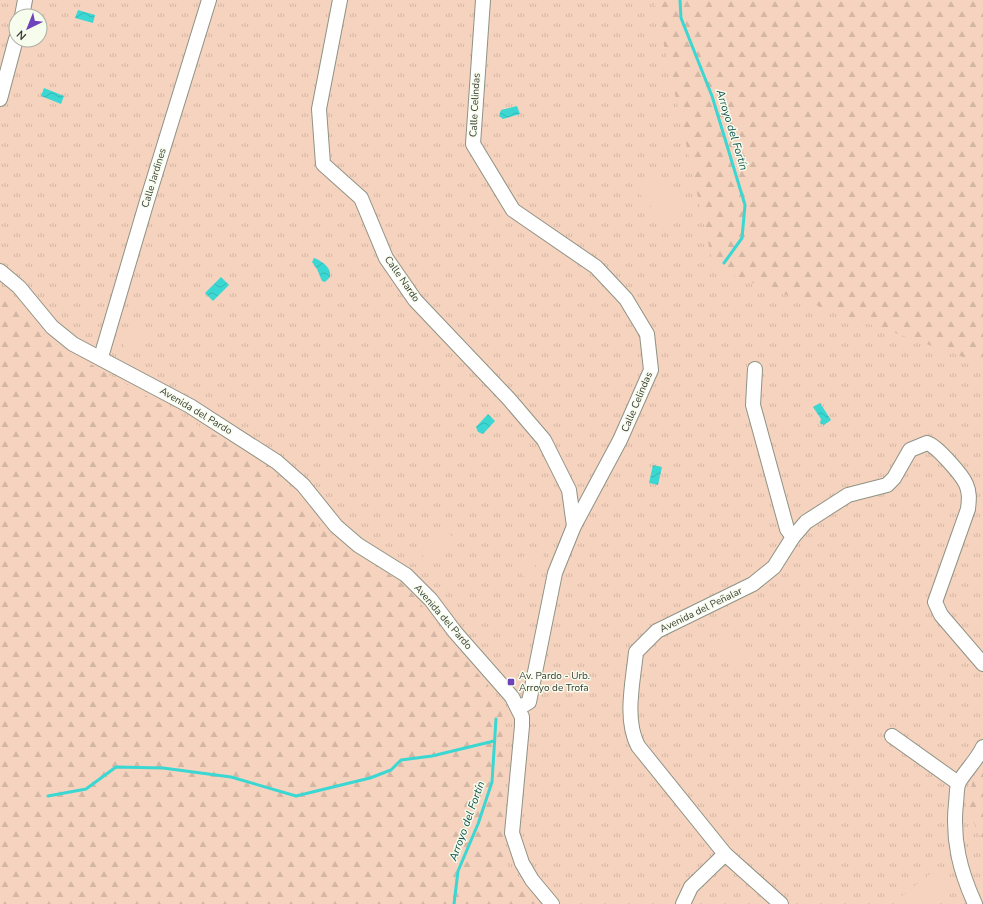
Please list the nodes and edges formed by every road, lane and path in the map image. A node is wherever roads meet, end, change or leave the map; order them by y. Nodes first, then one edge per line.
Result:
1 (209, 0) edge
2 (340, 0) edge
3 (483, 0) edge
4 (14, 48) edge
5 (0, 99) edge
6 (0, 271) edge
7 (101, 357) junction
8 (755, 369) dead end
9 (574, 526) junction
10 (793, 537) junction
11 (983, 664) edge
12 (519, 708) junction
13 (892, 736) dead end
14 (983, 747) edge
15 (958, 783) junction
16 (725, 854) junction
17 (552, 904) edge
18 (683, 904) edge
19 (781, 904) edge
20 (975, 904) edge

1 - 7 street, Calle Jardines
2 - 9 street, Calle Nardo
3 - 9 street, Calle Celindas
4 - 5 street
6 - 7 street, Avenida del Pardo
7 - 12 street, Avenida del Pardo
8 - 10 street
9 - 12 street, Calle Celindas
10 - 11 street, Avenida del Peñalar
10 - 16 street, Avenida del Peñalar
12 - 17 street, Avenida del Pardo
13 - 15 street
14 - 15 street
15 - 20 street
16 - 18 street
16 - 19 street, Avenida del Peñalar

